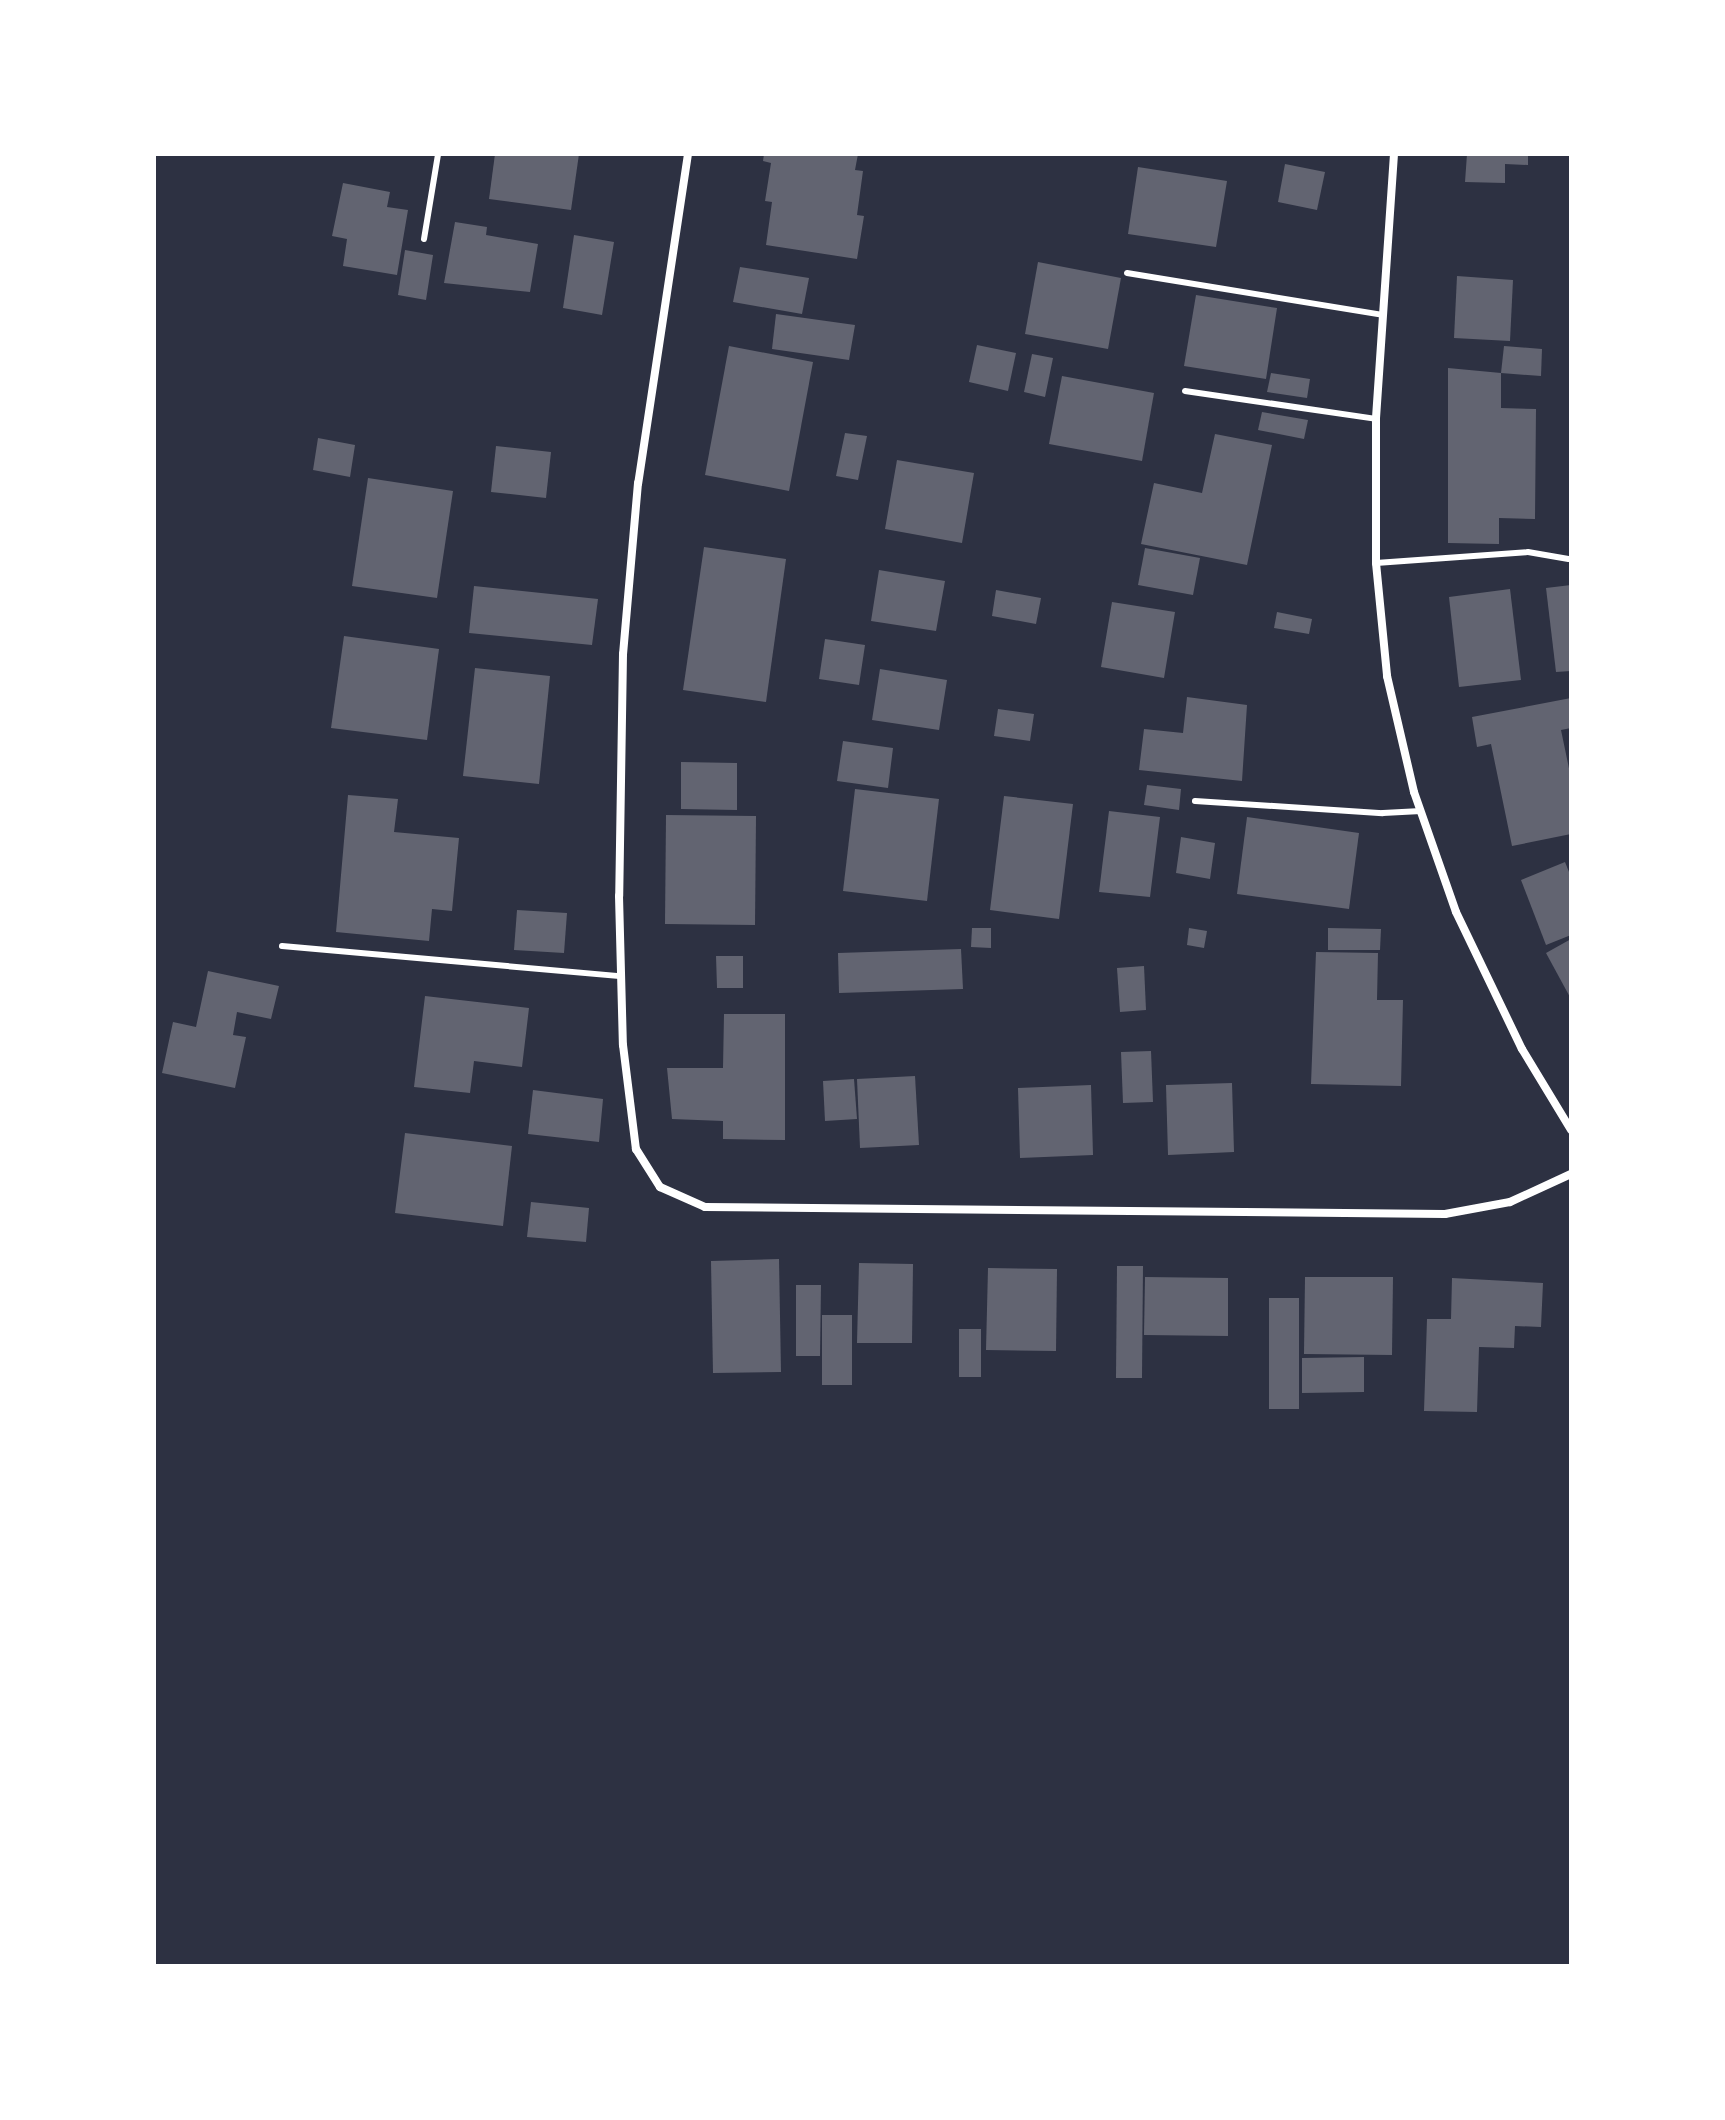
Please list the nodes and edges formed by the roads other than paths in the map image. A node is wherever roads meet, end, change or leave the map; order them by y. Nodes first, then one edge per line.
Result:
1 (438, 154) edge
2 (688, 154) edge
3 (1394, 154) edge
4 (424, 239) dead end
5 (1127, 273) dead end
6 (1383, 315) junction
7 (1185, 391) dead end
8 (1376, 419) junction
9 (1568, 559) dead end
10 (1376, 563) junction
11 (1195, 801) dead end
12 (1421, 811) junction
13 (282, 946) dead end
14 (620, 976) junction
15 (1571, 1130) edge
16 (1571, 1174) edge

1 - 4 lane
2 - 14 street
3 - 6 street
5 - 6 lane
6 - 8 street
7 - 8 lane
8 - 10 street
9 - 10 lane
10 - 12 street
11 - 12 lane
12 - 15 street
13 - 14 lane
14 - 16 street

